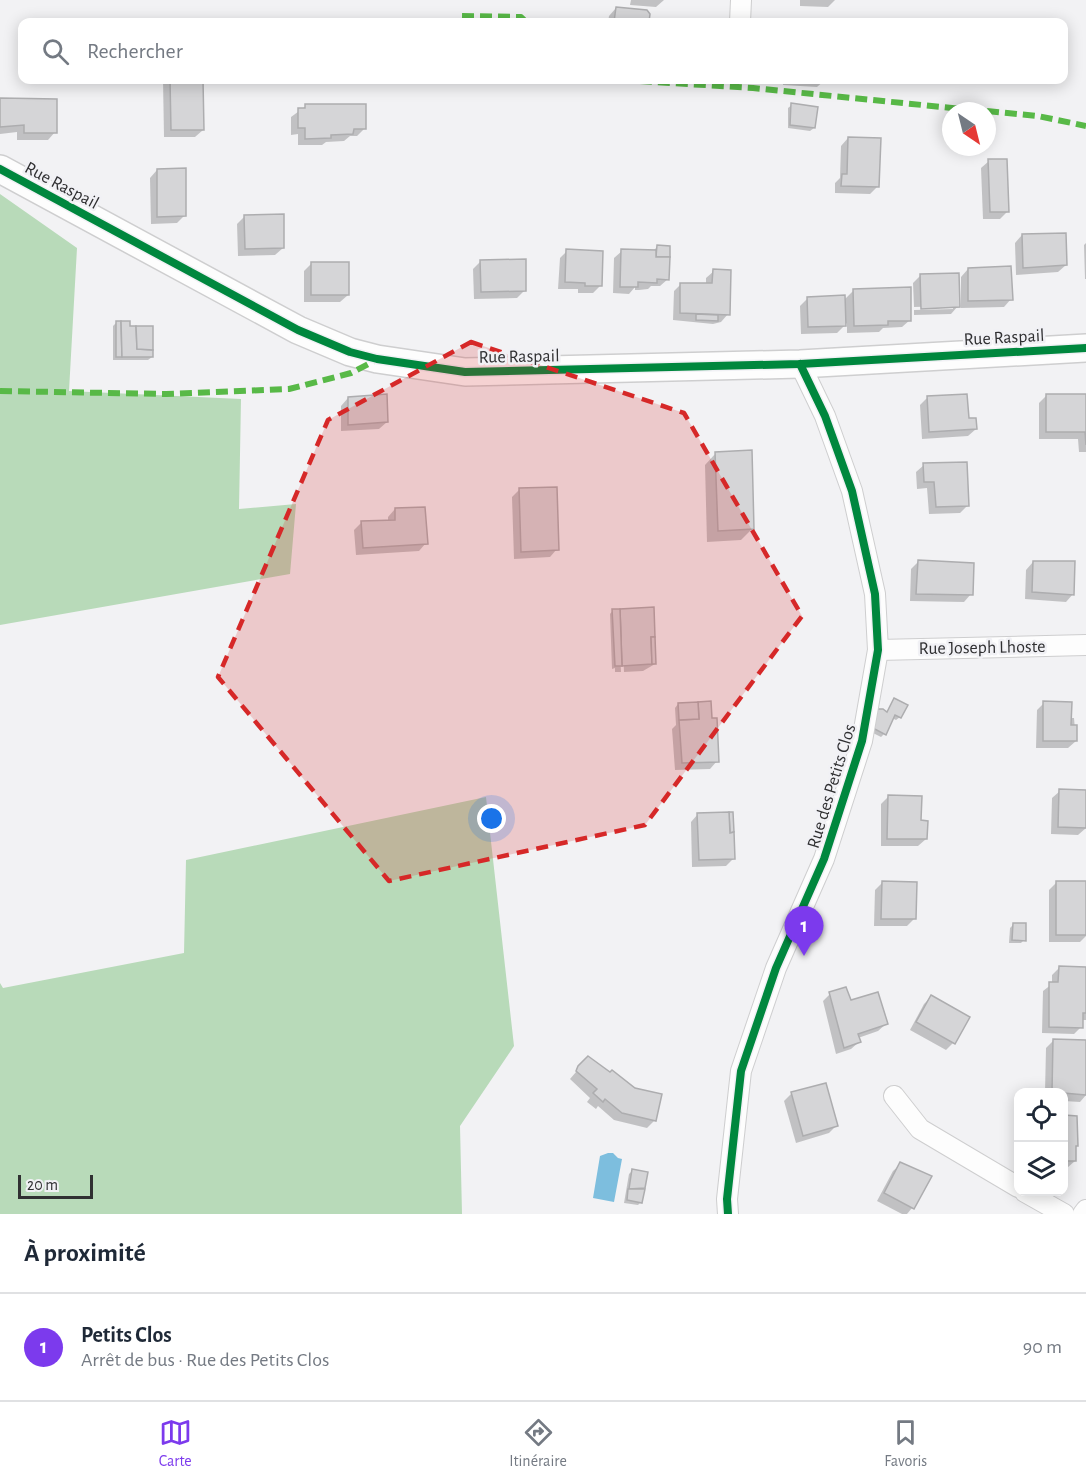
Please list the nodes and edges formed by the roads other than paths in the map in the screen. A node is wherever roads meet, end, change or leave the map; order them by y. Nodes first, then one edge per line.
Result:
1 (741, 0) edge
2 (740, 18) edge
3 (0, 169) edge
4 (1086, 348) edge
5 (800, 364) junction
6 (1086, 645) edge
7 (878, 650) junction
8 (894, 1096) dead end
9 (1014, 1185) edge
10 (1033, 1196) edge
11 (1086, 1210) edge
12 (728, 1214) edge
13 (1064, 1214) edge
14 (1083, 1214) edge

1 - 2 street
3 - 5 street, Rue Raspail
4 - 5 street, Rue Raspail
5 - 7 street, Rue des Petits Clos
6 - 7 street, Rue Joseph Lhoste
7 - 12 street, Rue des Petits Clos
8 - 9 street
10 - 13 street
11 - 14 street

